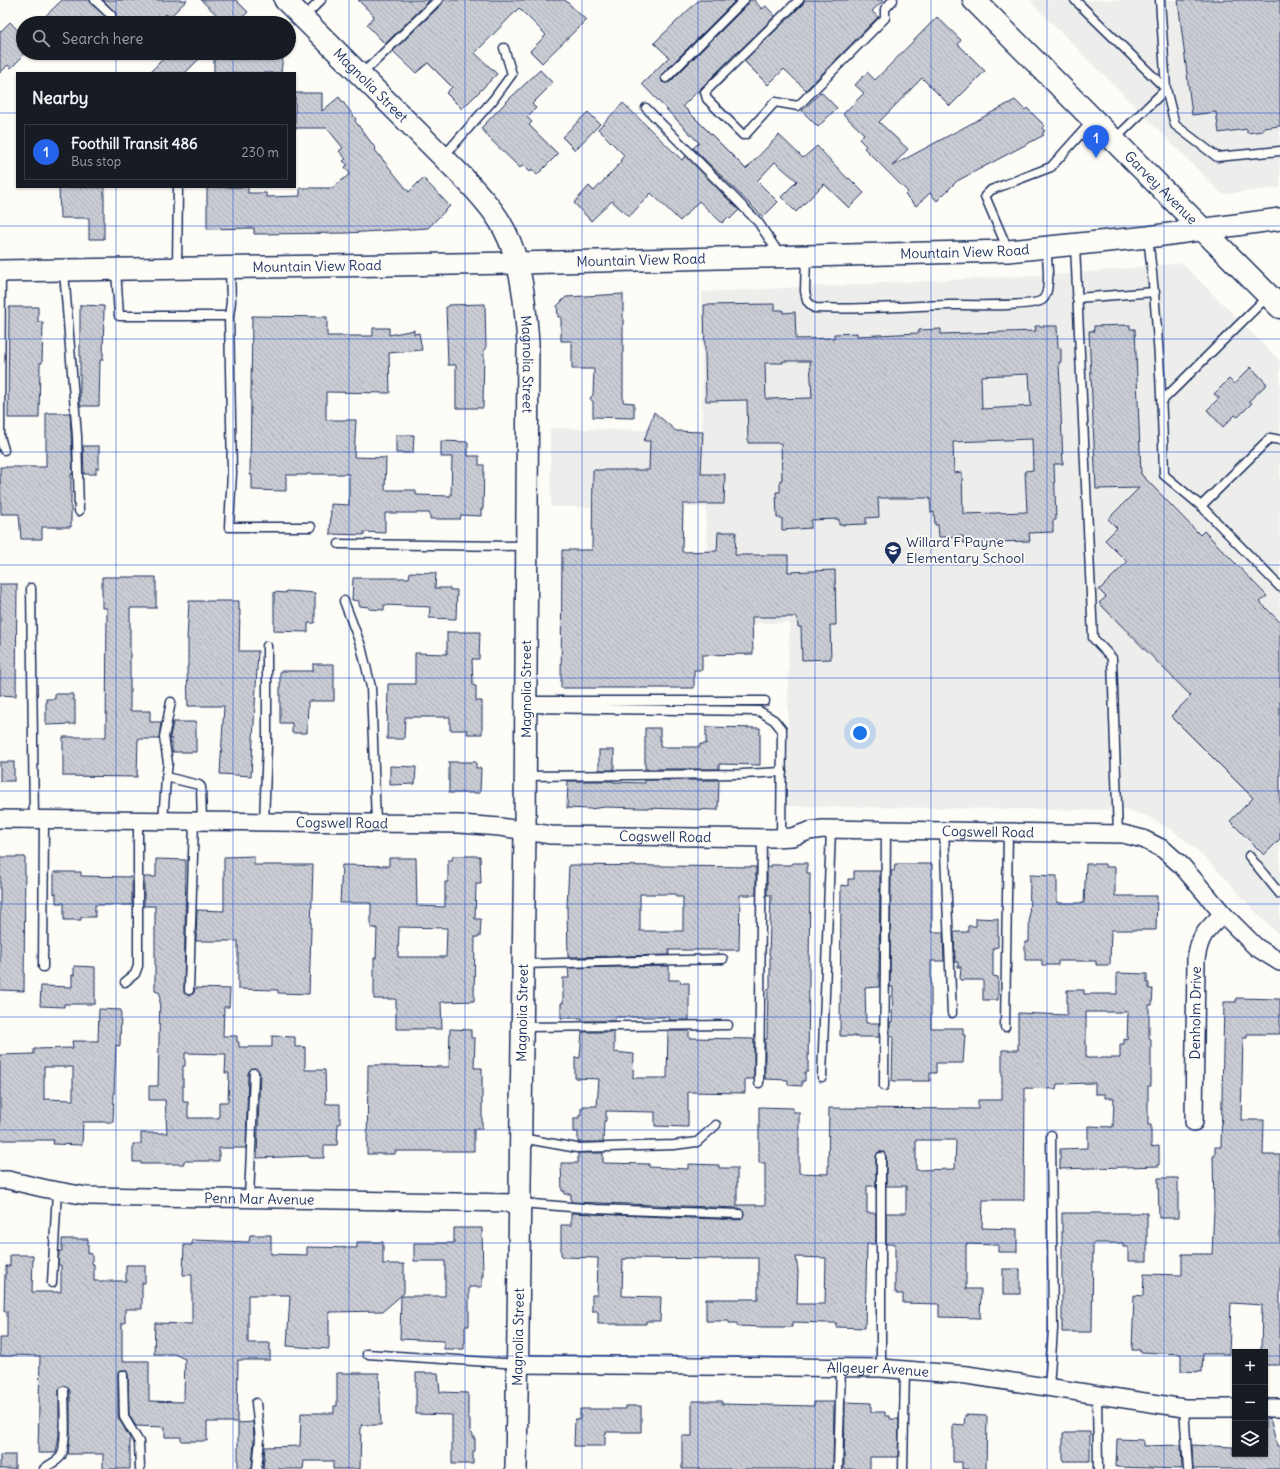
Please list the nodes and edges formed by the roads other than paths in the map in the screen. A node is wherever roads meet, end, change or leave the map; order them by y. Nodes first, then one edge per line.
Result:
1 (95, 0) edge
2 (285, 0) edge
3 (321, 0) edge
4 (438, 0) edge
5 (744, 0) edge
6 (799, 0) edge
7 (893, 0) edge
8 (1076, 0) edge
9 (1160, 0) edge
10 (981, 4) edge
11 (111, 15) dead end
12 (302, 19) junction
13 (504, 48) dead end
14 (360, 76) junction
15 (666, 78) dead end
16 (1166, 88) junction
17 (646, 108) dead end
18 (1094, 120) junction
19 (1114, 140) junction
20 (1280, 151) edge
21 (443, 158) junction
22 (178, 188) edge
23 (1280, 219) edge
24 (1202, 229) junction
25 (1148, 237) junction
26 (1075, 244) junction
27 (1046, 247) junction
28 (1008, 251) junction
29 (806, 256) junction
30 (782, 257) junction
31 (518, 263) junction
32 (230, 267) junction
33 (177, 268) junction
34 (116, 269) junction
35 (64, 270) junction
36 (0, 271) edge
37 (1155, 292) junction
38 (1077, 298) junction
39 (1274, 302) edge
40 (229, 316) junction
41 (1162, 401) junction
42 (0, 436) edge
43 (1280, 440) edge
44 (4, 450) dead end
45 (1201, 506) junction
46 (79, 511) dead end
47 (311, 527) dead end
48 (339, 544) dead end
49 (527, 546) junction
50 (1280, 587) edge
51 (30, 588) dead end
52 (344, 601) dead end
53 (267, 646) dead end
54 (765, 701) dead end
55 (171, 702) dead end
56 (526, 704) junction
57 (782, 772) junction
58 (526, 776) junction
59 (166, 777) junction
60 (0, 820) edge
61 (39, 820) junction
62 (138, 821) junction
63 (163, 821) junction
64 (198, 821) junction
65 (264, 822) junction
66 (376, 823) junction
67 (831, 829) junction
68 (886, 830) junction
69 (944, 831) junction
70 (525, 832) junction
71 (1008, 832) junction
72 (1118, 834) junction
73 (781, 837) junction
74 (762, 838) junction
75 (1249, 856) dead end
76 (1280, 894) edge
77 (1223, 914) junction
78 (723, 959) dead end
79 (1279, 959) edge
80 (523, 964) junction
81 (43, 967) dead end
82 (125, 982) dead end
83 (190, 990) dead end
84 (952, 1013) dead end
85 (728, 1025) dead end
86 (522, 1027) junction
87 (1005, 1027) dead end
88 (254, 1074) dead end
89 (822, 1077) dead end
90 (759, 1083) dead end
91 (884, 1086) dead end
92 (1194, 1122) dead end
93 (716, 1125) dead end
94 (1051, 1135) dead end
95 (521, 1138) junction
96 (881, 1157) dead end
97 (0, 1180) edge
98 (57, 1191) junction
99 (249, 1199) junction
100 (520, 1203) junction
101 (739, 1214) dead end
102 (52, 1283) dead end
103 (367, 1354) dead end
104 (518, 1364) junction
105 (840, 1367) junction
106 (881, 1368) junction
107 (905, 1370) junction
108 (123, 1375) dead end
109 (1049, 1388) junction
110 (64, 1391) dead end
111 (1097, 1395) junction
112 (256, 1403) dead end
113 (1184, 1408) junction
114 (1232, 1408) edge
115 (1268, 1408) edge
116 (1280, 1408) edge
117 (44, 1469) edge
118 (140, 1469) edge
119 (258, 1469) edge
120 (516, 1469) edge
121 (838, 1469) edge
122 (903, 1469) edge
123 (1098, 1469) edge
124 (1188, 1469) edge

1 - 11 lane
2 - 12 street, Magnolia Street
3 - 12 lane
4 - 14 lane
5 - 15 lane
6 - 7 lane
8 - 16 lane
9 - 16 lane
10 - 18 main road, Garvey Avenue
12 - 14 street, Magnolia Street
13 - 21 lane
14 - 21 street, Magnolia Street
16 - 19 lane
16 - 20 lane
17 - 30 lane
18 - 19 main road, Garvey Avenue
18 - 28 lane
19 - 24 main road, Garvey Avenue
21 - 31 street, Magnolia Street
22 - 33 lane
23 - 24 street, Mountain View Road
24 - 25 street, Mountain View Road
24 - 39 main road, Garvey Avenue
25 - 26 street, Mountain View Road
25 - 37 lane
26 - 27 street, Mountain View Road
26 - 38 lane
27 - 28 street, Mountain View Road
27 - 29 lane
28 - 29 street, Mountain View Road
29 - 30 street, Mountain View Road
30 - 31 street, Mountain View Road
31 - 32 street, Mountain View Road
31 - 49 street, Magnolia Street
32 - 33 street, Mountain View Road
32 - 40 lane
33 - 34 street, Mountain View Road
34 - 35 street, Mountain View Road
34 - 40 lane
35 - 36 street, Mountain View Road
35 - 46 lane
36 - 42 lane
37 - 38 lane
37 - 41 lane
38 - 72 lane
39 - 41 lane
40 - 47 lane
41 - 45 lane
42 - 44 lane
43 - 45 lane
45 - 50 lane
48 - 49 lane
49 - 56 street, Magnolia Street
51 - 61 lane
52 - 66 lane
53 - 65 lane
54 - 56 lane
55 - 59 lane
56 - 57 lane
56 - 58 street, Magnolia Street
57 - 58 lane
57 - 73 lane
58 - 70 street, Magnolia Street
59 - 63 lane
59 - 64 lane
60 - 61 street, Cogswell Road
61 - 62 street, Cogswell Road
61 - 81 lane
62 - 63 street, Cogswell Road
62 - 82 lane
63 - 64 street, Cogswell Road
64 - 65 street, Cogswell Road
64 - 83 lane
65 - 66 street, Cogswell Road
66 - 70 street, Cogswell Road
67 - 68 street, Cogswell Road
67 - 73 street, Cogswell Road
67 - 89 lane
68 - 69 street, Cogswell Road
68 - 91 lane
69 - 71 street, Cogswell Road
69 - 84 lane
70 - 74 street, Cogswell Road
70 - 80 street, Magnolia Street
71 - 72 street, Cogswell Road
71 - 87 lane
72 - 77 street, Cogswell Road
73 - 74 street, Cogswell Road
74 - 90 lane
75 - 76 lane
77 - 79 street, Cogswell Road
77 - 92 street, Denholm Drive
78 - 80 lane
80 - 86 street, Magnolia Street
85 - 86 lane
86 - 95 street, Magnolia Street
88 - 99 lane
93 - 95 lane
94 - 109 lane
95 - 100 street, Magnolia Street
96 - 106 lane
97 - 98 street, Penn Mar Avenue
98 - 99 street, Penn Mar Avenue
98 - 102 lane
99 - 100 street, Penn Mar Avenue
100 - 101 lane
100 - 104 street, Magnolia Street
103 - 104 lane
104 - 105 street, Allgeyer Avenue
104 - 120 street, Magnolia Street
105 - 106 street, Allgeyer Avenue
105 - 121 lane
106 - 107 street, Allgeyer Avenue
107 - 109 street, Allgeyer Avenue
107 - 122 lane
108 - 118 lane
109 - 111 street, Allgeyer Avenue
110 - 117 lane
111 - 113 street, Allgeyer Avenue
111 - 123 lane
112 - 119 lane
113 - 114 street, Allgeyer Avenue
113 - 124 lane
115 - 116 street

